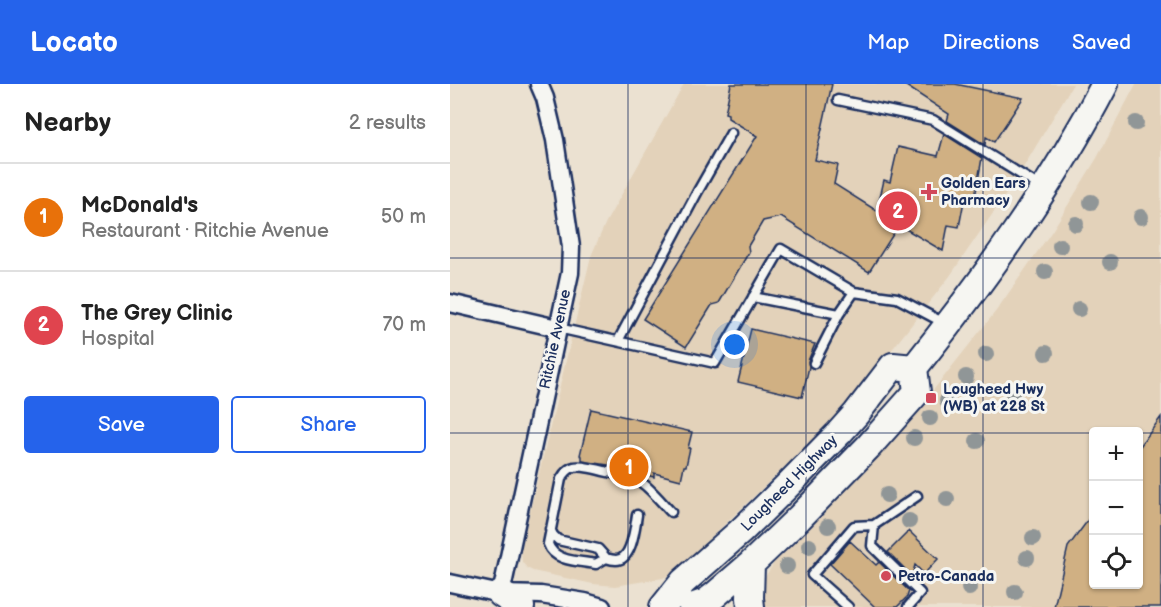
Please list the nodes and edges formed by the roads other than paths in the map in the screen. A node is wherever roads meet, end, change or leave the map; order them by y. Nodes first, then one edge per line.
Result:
1 (539, 84) edge
2 (1105, 84) edge
3 (838, 100) dead end
4 (731, 133) dead end
5 (1044, 189) junction
6 (854, 292) junction
7 (753, 297) junction
8 (450, 303) edge
9 (839, 314) junction
10 (948, 325) junction
11 (557, 328) junction
12 (618, 341) junction
13 (814, 363) dead end
14 (914, 368) junction
15 (917, 496) dead end
16 (671, 512) dead end
17 (637, 515) dead end
18 (874, 525) junction
19 (550, 529) junction
20 (606, 558) junction
21 (751, 564) junction
22 (450, 583) edge
23 (511, 600) edge
24 (602, 607) edge
25 (663, 607) edge
26 (692, 607) edge
27 (751, 607) edge
28 (848, 607) edge
29 (908, 607) edge

1 - 11 street, Ritchie Avenue
2 - 5 main road
3 - 5 lane
4 - 12 lane
5 - 10 main road
6 - 7 lane
6 - 9 lane
6 - 10 lane
7 - 9 lane
7 - 12 lane
8 - 11 street
9 - 13 lane
10 - 14 main road
11 - 12 lane
11 - 23 street, Ritchie Avenue
14 - 21 main road, Lougheed Highway
14 - 25 main road, Lougheed Highway
15 - 18 lane
16 - 19 lane
17 - 20 lane
18 - 28 lane
18 - 29 lane
19 - 20 lane
19 - 20 lane
21 - 26 main road, Lougheed Highway
21 - 27 main road
22 - 23 street
23 - 24 street

